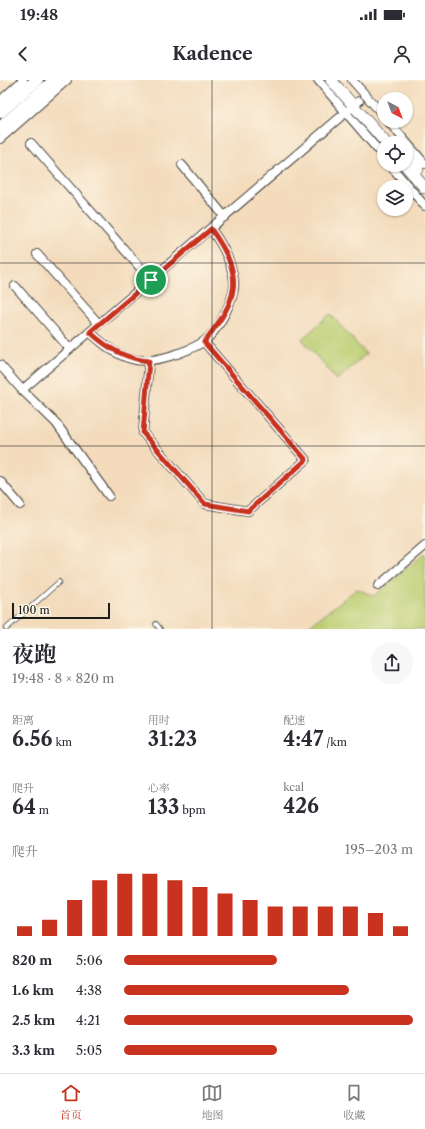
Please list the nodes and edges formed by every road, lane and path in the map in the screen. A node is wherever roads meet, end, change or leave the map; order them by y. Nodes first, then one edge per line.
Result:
1 (24, 80) edge
2 (37, 80) edge
3 (55, 80) edge
4 (67, 80) edge
5 (318, 80) edge
6 (331, 80) edge
7 (341, 80) edge
8 (352, 80) edge
9 (0, 101) edge
10 (353, 106) junction
11 (377, 108) edge
12 (0, 112) edge
13 (0, 128) edge
14 (394, 128) edge
15 (380, 136) edge
16 (387, 136) edge
17 (0, 139) edge
18 (31, 143) dead end
19 (377, 145) edge
20 (413, 163) edge
21 (425, 164) edge
22 (182, 165) dead end
23 (396, 172) edge
24 (411, 172) edge
25 (425, 177) edge
26 (425, 188) edge
27 (425, 206) edge
28 (225, 217) junction
29 (211, 229) junction
30 (38, 254) dead end
31 (151, 280) junction
32 (15, 286) dead end
33 (99, 324) junction
34 (90, 332) junction
35 (204, 342) junction
36 (70, 349) junction
37 (149, 361) junction
38 (0, 365) edge
39 (22, 390) junction
40 (0, 481) edge
41 (109, 496) dead end
42 (20, 505) dead end
43 (425, 546) edge
44 (59, 582) dead end
45 (378, 586) dead end
46 (156, 624) dead end
47 (6, 629) edge
48 (160, 629) edge

1 - 9 street
2 - 12 main road
3 - 13 main road
4 - 17 street
5 - 10 street
6 - 10 main road
7 - 10 main road
8 - 11 street
10 - 15 main road
10 - 16 main road
10 - 19 street
10 - 28 street
14 - 21 street
18 - 31 street
20 - 25 main road
22 - 28 street
23 - 27 street
24 - 26 main road
28 - 29 street
29 - 31 street
29 - 35 street
30 - 33 street
31 - 33 street
32 - 36 street
33 - 34 street
34 - 36 street
34 - 37 street
35 - 37 street
35 - 37 street
36 - 39 street
38 - 39 street
39 - 41 street
40 - 42 street
43 - 45 street
44 - 47 lane
46 - 48 lane

